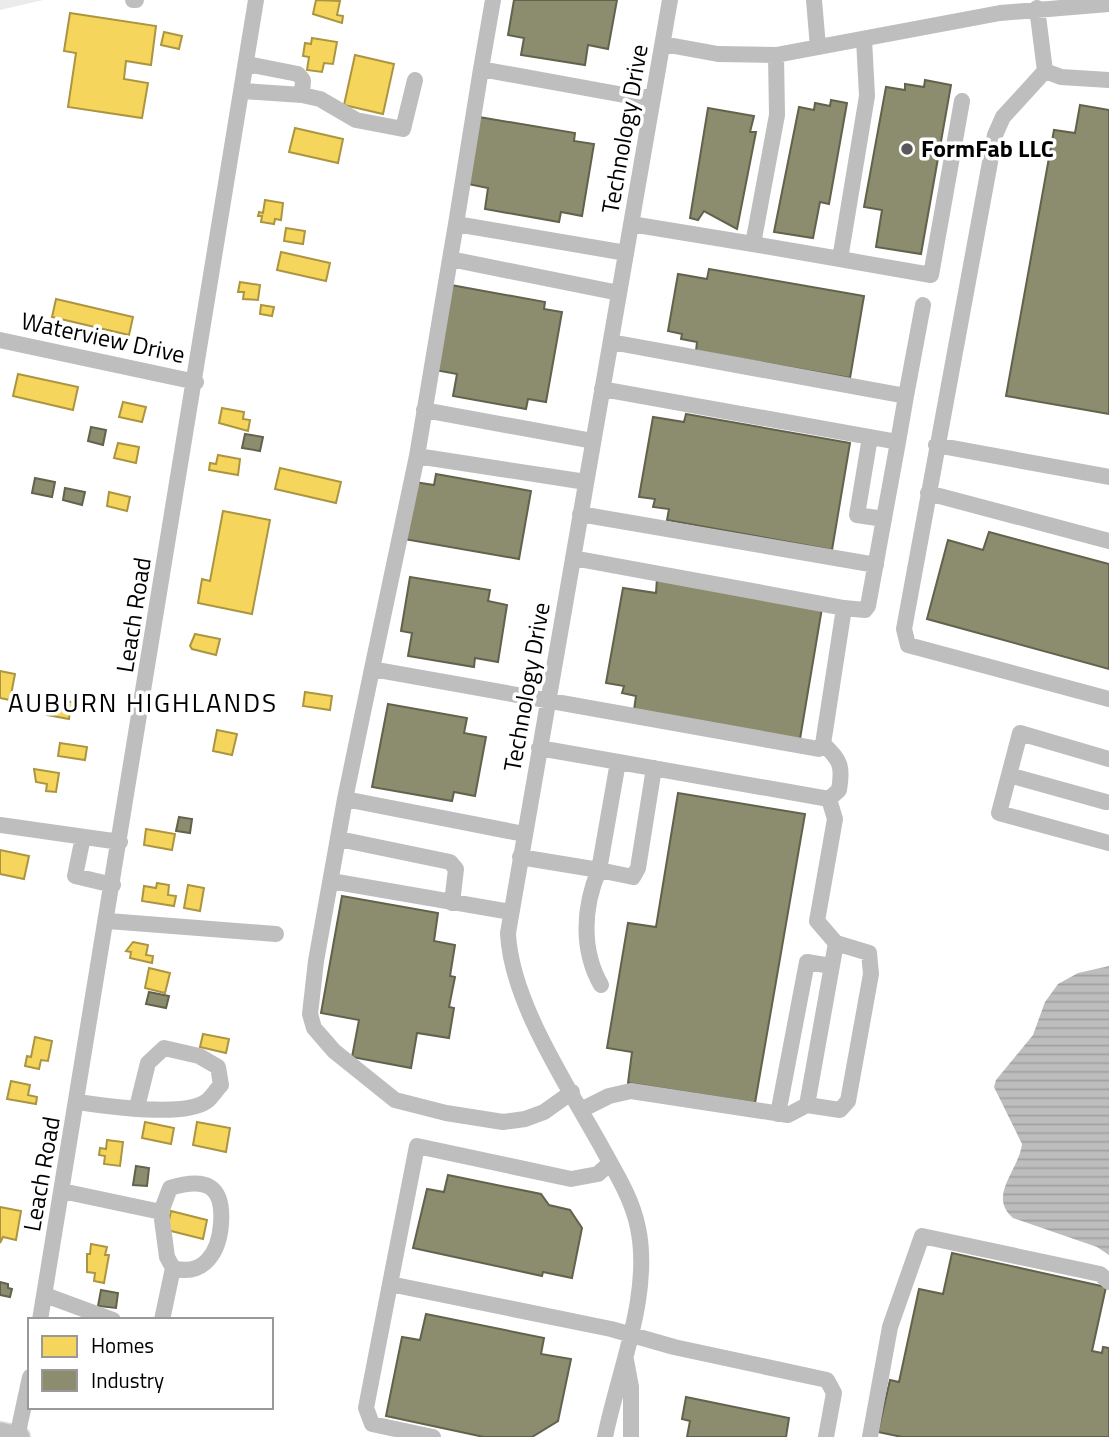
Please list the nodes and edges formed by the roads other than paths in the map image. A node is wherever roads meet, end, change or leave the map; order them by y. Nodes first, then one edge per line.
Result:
1 (256, 0) edge
2 (493, 0) edge
3 (670, 0) edge
4 (814, 0) edge
5 (1060, 3) edge
6 (1109, 4) edge
7 (1037, 8) junction
8 (864, 39) junction
9 (663, 44) junction
10 (818, 47) junction
11 (776, 55) junction
12 (247, 64) junction
13 (481, 69) junction
14 (1045, 71) junction
15 (415, 80) dead end
16 (1109, 80) edge
17 (243, 91) junction
18 (302, 95) junction
19 (653, 97) junction
20 (962, 101) dead end
21 (456, 224) junction
22 (631, 224) junction
23 (753, 244) junction
24 (626, 253) junction
25 (450, 259) junction
26 (840, 260) junction
27 (619, 293) junction
28 (923, 305) dead end
29 (0, 340) edge
30 (611, 342) junction
31 (196, 382) junction
32 (602, 389) junction
33 (906, 396) junction
34 (424, 410) junction
35 (870, 437) junction
36 (593, 441) junction
37 (898, 442) junction
38 (936, 445) junction
39 (417, 457) junction
40 (1109, 477) edge
41 (586, 482) junction
42 (928, 493) junction
43 (580, 514) junction
44 (884, 519) junction
45 (1109, 541) edge
46 (573, 558) junction
47 (876, 565) junction
48 (844, 608) junction
49 (372, 670) junction
50 (1109, 699) edge
51 (547, 702) junction
52 (822, 744) junction
53 (539, 748) junction
54 (1109, 759) edge
55 (618, 762) junction
56 (654, 768) junction
57 (1009, 775) junction
58 (1108, 798) edge
59 (345, 799) junction
60 (829, 799) junction
61 (0, 825) edge
62 (524, 834) junction
63 (83, 837) junction
64 (339, 839) junction
65 (120, 842) junction
66 (1109, 843) edge
67 (520, 857) junction
68 (599, 870) junction
69 (331, 881) junction
70 (113, 885) junction
71 (452, 903) junction
72 (510, 912) junction
73 (108, 921) junction
74 (276, 934) dead end
75 (836, 943) junction
76 (831, 966) junction
77 (601, 985) dead end
78 (572, 1092) junction
79 (78, 1102) junction
80 (807, 1105) junction
81 (137, 1107) junction
82 (582, 1110) junction
83 (778, 1114) junction
84 (611, 1163) junction
85 (62, 1191) junction
86 (161, 1212) junction
87 (173, 1268) junction
88 (1109, 1282) edge
89 (390, 1284) junction
90 (45, 1295) junction
91 (40, 1318) edge
92 (108, 1318) edge
93 (162, 1318) edge
94 (630, 1335) junction
95 (625, 1357) junction
96 (28, 1395) edge
97 (0, 1433) edge
98 (18, 1437) edge
99 (433, 1437) edge
100 (605, 1437) edge
101 (631, 1437) edge
102 (826, 1437) edge
103 (870, 1437) edge

1 - 12 street, Leach Road
2 - 13 street
3 - 9 street, Technology Drive
4 - 10 street
5 - 6 street
5 - 7 street
7 - 8 street
7 - 14 street
8 - 10 street
8 - 26 street
9 - 11 street
9 - 19 street, Technology Drive
10 - 11 street
11 - 23 street
12 - 17 street, Leach Road
12 - 18 street
13 - 19 street
13 - 21 street
14 - 16 street
14 - 38 street
15 - 18 street
17 - 18 street
17 - 31 street, Leach Road
19 - 22 street, Technology Drive
20 - 26 street
21 - 24 street
21 - 25 street
22 - 23 street
22 - 24 street, Technology Drive
23 - 26 street
24 - 27 street, Technology Drive
25 - 27 street
25 - 34 street
27 - 30 street, Technology Drive
28 - 33 street
29 - 31 street, Waterview Drive
30 - 32 street, Technology Drive
30 - 33 street
31 - 65 street, Leach Road
32 - 35 street
32 - 36 street, Technology Drive
33 - 37 street
34 - 36 street
34 - 39 street
35 - 37 street
35 - 44 street
36 - 41 street, Technology Drive
37 - 44 street
38 - 40 street
38 - 42 street
39 - 41 street
39 - 49 street
41 - 43 street, Technology Drive
42 - 45 street
42 - 50 street
43 - 46 street, Technology Drive
43 - 47 street
44 - 47 street
46 - 48 street
46 - 51 street, Technology Drive
47 - 48 street
48 - 52 street
49 - 51 street
49 - 59 street
51 - 52 street
51 - 53 street, Technology Drive
52 - 60 street
53 - 55 street
53 - 62 street, Technology Drive
54 - 57 street
55 - 56 street
55 - 68 street
56 - 60 street
56 - 68 street
57 - 58 street
57 - 66 street
59 - 62 street
59 - 64 street
60 - 75 street
61 - 63 street
62 - 67 street, Technology Drive
63 - 65 street
63 - 70 street
64 - 69 street
64 - 71 street
65 - 70 street, Leach Road
67 - 68 street
67 - 72 street, Technology Drive
68 - 77 street
69 - 71 street
69 - 78 street
70 - 73 street, Leach Road
71 - 72 street
72 - 78 street, Technology Drive
73 - 74 street
73 - 79 street, Leach Road
75 - 76 street
75 - 80 street
76 - 80 street
76 - 83 street
78 - 82 street, Technology Drive
79 - 81 street
79 - 85 street, Leach Road
80 - 83 street
81 - 81 street
82 - 83 street
82 - 84 street, Technology Drive
84 - 89 street
84 - 94 street, Technology Drive
85 - 86 street
85 - 90 street, Leach Road
86 - 87 street
86 - 87 street
87 - 93 street
88 - 103 street
89 - 94 street
89 - 99 street
90 - 91 street, Leach Road
90 - 92 street
94 - 95 street, Technology Drive
94 - 102 street
95 - 100 street, Technology Drive
95 - 101 street, Technology Drive
96 - 98 street
97 - 98 main road

